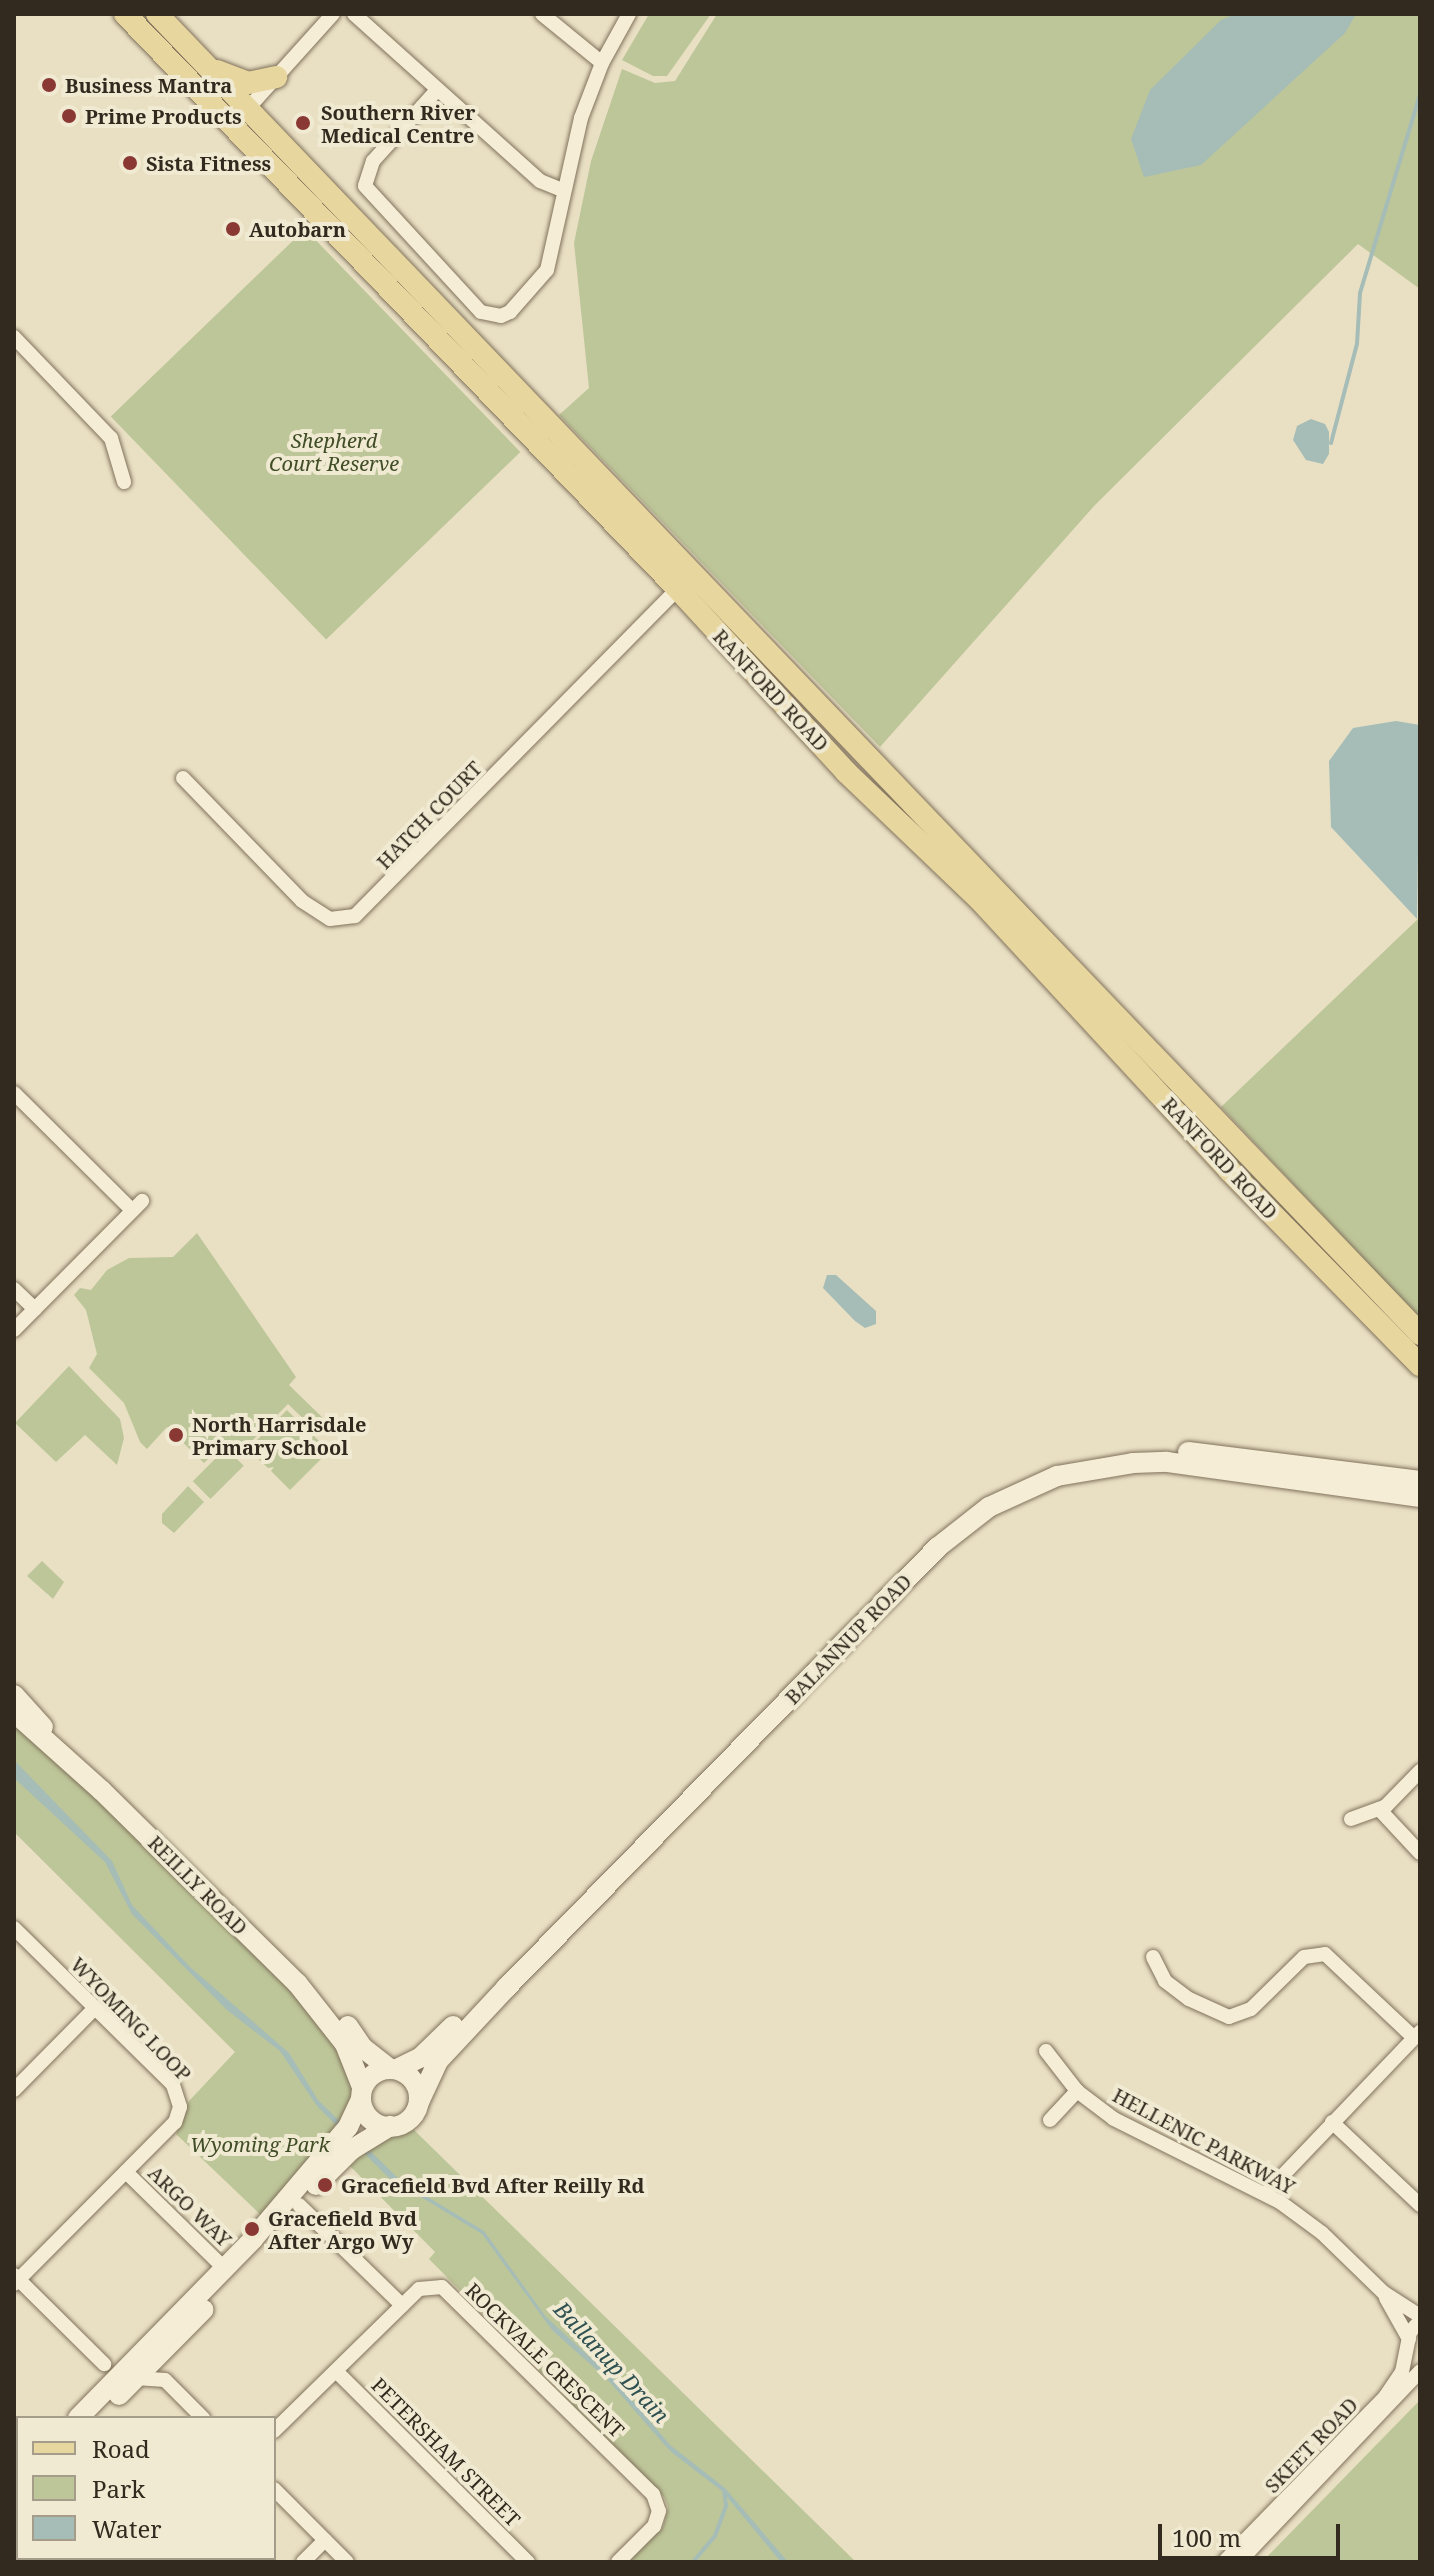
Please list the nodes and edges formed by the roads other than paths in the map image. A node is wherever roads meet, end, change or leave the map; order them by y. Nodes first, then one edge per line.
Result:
1 (125, 14) edge
2 (157, 14) edge
3 (333, 14) edge
4 (354, 14) edge
5 (542, 14) edge
6 (629, 14) edge
7 (602, 63) junction
8 (206, 65) junction
9 (276, 77) junction
10 (437, 90) junction
11 (248, 108) junction
12 (231, 127) junction
13 (562, 190) junction
14 (14, 337) edge
15 (124, 482) dead end
16 (684, 582) junction
17 (183, 778) dead end
18 (14, 1093) edge
19 (14, 1289) edge
20 (35, 1309) junction
21 (14, 1330) edge
22 (1420, 1334) edge
23 (1420, 1365) edge
24 (1420, 1481) edge
25 (1420, 1497) edge
26 (883, 1593) junction
27 (14, 1695) edge
28 (14, 1712) edge
29 (1420, 1771) edge
30 (99, 1788) junction
31 (1379, 1809) junction
32 (1351, 1819) dead end
33 (1420, 1853) edge
34 (14, 1928) edge
35 (1153, 1957) dead end
36 (297, 1983) junction
37 (94, 2009) junction
38 (1417, 2035) edge
39 (1046, 2051) dead end
40 (394, 2069) junction
41 (14, 2090) edge
42 (1077, 2091) junction
43 (362, 2093) junction
44 (419, 2102) junction
45 (1050, 2120) dead end
46 (1332, 2122) junction
47 (390, 2126) junction
48 (126, 2172) junction
49 (1266, 2193) junction
50 (299, 2205) junction
51 (1420, 2205) edge
52 (225, 2269) junction
53 (16, 2280) edge
54 (1384, 2293) junction
55 (402, 2305) junction
56 (1420, 2319) edge
57 (1409, 2343) junction
58 (163, 2351) junction
59 (1420, 2358) edge
60 (104, 2364) junction
61 (133, 2371) junction
62 (336, 2371) junction
63 (1420, 2371) edge
64 (165, 2380) junction
65 (108, 2387) junction
66 (80, 2416) edge
67 (99, 2416) edge
68 (201, 2416) edge
69 (276, 2429) edge
70 (276, 2491) edge
71 (325, 2540) junction
72 (303, 2562) edge
73 (347, 2562) edge
74 (528, 2562) edge
75 (618, 2562) edge
76 (1224, 2562) edge
77 (1239, 2562) edge

1 - 12 main road, RANFORD ROAD
2 - 8 main road, RANFORD ROAD
3 - 9 street
4 - 10 street
5 - 7 street
6 - 7 street
7 - 13 street
8 - 9 main road
8 - 11 main road, RANFORD ROAD
9 - 11 street
10 - 13 street
10 - 13 street
11 - 12 street
11 - 16 main road, RANFORD ROAD
12 - 16 main road, RANFORD ROAD
14 - 15 street
16 - 17 street, HATCH COURT
16 - 22 main road, RANFORD ROAD
16 - 23 main road, RANFORD ROAD
18 - 20 street
19 - 20 street
20 - 21 street
24 - 26 street, BALANNUP ROAD
25 - 26 street, BALANNUP ROAD
26 - 40 street, BALANNUP ROAD
26 - 44 street, BALANNUP ROAD
27 - 30 street, REILLY ROAD
28 - 30 street, REILLY ROAD
29 - 31 street
30 - 36 street, REILLY ROAD
31 - 32 street
31 - 33 street
34 - 37 street, WYOMING LOOP
35 - 38 street
36 - 40 street, REILLY ROAD
36 - 43 street, REILLY ROAD
37 - 41 street
37 - 48 street, WYOMING LOOP
38 - 46 street
39 - 42 street, HELLENIC PARKWAY
40 - 43 street
40 - 44 street
42 - 45 street
42 - 49 street, HELLENIC PARKWAY
43 - 47 street
43 - 52 street
44 - 47 street
46 - 49 street
46 - 51 street
47 - 50 street
48 - 52 street, ARGO WAY
48 - 53 street, WYOMING LOOP
49 - 54 street, HELLENIC PARKWAY
50 - 55 street
50 - 58 street
52 - 61 street
53 - 60 street
54 - 56 street, HELLENIC PARKWAY
54 - 57 street, HELLENIC PARKWAY
55 - 62 street, ROCKVALE CRESCENT
55 - 75 street, ROCKVALE CRESCENT
56 - 57 street, SKEET ROAD
57 - 59 street, HELLENIC PARKWAY
57 - 76 street, SKEET ROAD
58 - 61 street
58 - 64 street
60 - 61 street
60 - 65 street
61 - 64 street
61 - 65 street
61 - 67 street
62 - 69 street, ROCKVALE CRESCENT
62 - 74 street, PETERSHAM STREET
63 - 77 street, SKEET ROAD
64 - 68 street
65 - 66 street
70 - 71 street
71 - 72 street
71 - 73 street

